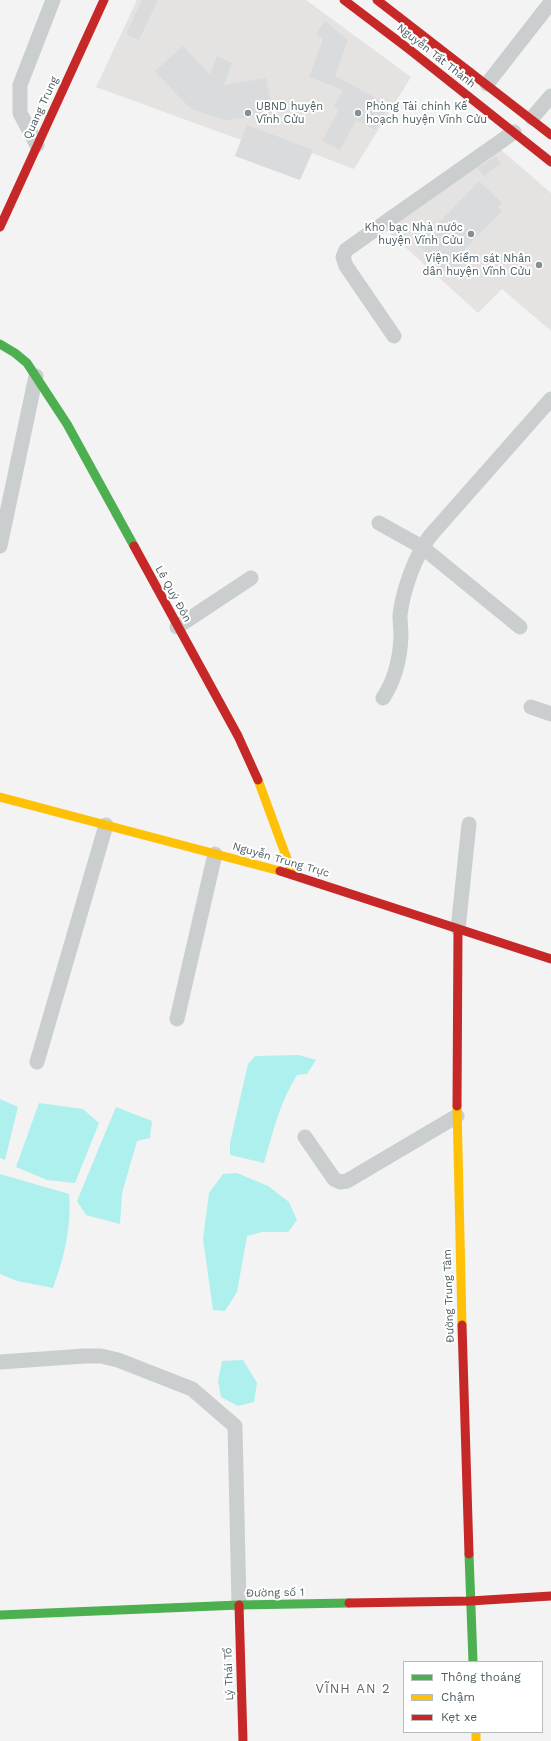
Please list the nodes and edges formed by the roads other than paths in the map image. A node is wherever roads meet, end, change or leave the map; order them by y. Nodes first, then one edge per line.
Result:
1 (53, 0) edge
2 (104, 0) edge
3 (344, 0) edge
4 (377, 0) edge
5 (551, 2) edge
6 (488, 84) junction
7 (551, 96) edge
8 (532, 118) junction
9 (514, 132) junction
10 (551, 135) edge
11 (37, 145) junction
12 (551, 162) edge
13 (0, 227) edge
14 (394, 336) dead end
15 (0, 344) edge
16 (36, 376) junction
17 (551, 399) edge
18 (379, 524) dead end
19 (0, 546) edge
20 (422, 547) junction
21 (251, 578) dead end
22 (177, 627) junction
23 (520, 627) dead end
24 (383, 698) dead end
25 (531, 707) dead end
26 (551, 714) edge
27 (0, 797) edge
28 (469, 824) dead end
29 (106, 825) junction
30 (215, 854) junction
31 (293, 875) junction
32 (458, 929) junction
33 (551, 959) edge
34 (177, 1019) dead end
35 (37, 1062) dead end
36 (457, 1116) junction
37 (306, 1137) dead end
38 (0, 1362) edge
39 (551, 1596) edge
40 (470, 1601) junction
41 (239, 1605) junction
42 (0, 1615) edge
43 (473, 1661) edge
44 (243, 1741) edge

1 - 11 street
2 - 11 street, Quang Trung
3 - 9 street, Nguyễn Tất Thành
4 - 6 street, Nguyễn Tất Thành
5 - 6 street
6 - 8 street, Nguyễn Tất Thành
7 - 8 street
8 - 10 street, Nguyễn Tất Thành
9 - 12 street, Nguyễn Tất Thành
9 - 14 street
11 - 13 street, Quang Trung
15 - 16 street, Lê Quý Đôn
16 - 19 street
16 - 22 street, Lê Quý Đôn
17 - 20 street
18 - 20 street
20 - 23 street
20 - 24 street
21 - 22 street
22 - 31 street, Lê Quý Đôn
25 - 26 street
27 - 29 street, Nguyễn Trung Trực
28 - 32 street
29 - 30 street, Nguyễn Trung Trực
29 - 35 street
30 - 31 street, Nguyễn Trung Trực
30 - 34 street
31 - 32 street, Nguyễn Trung Trực
32 - 33 street, Nguyễn Trung Trực
32 - 36 street, Đường Trung Tâm
36 - 37 street
36 - 40 street, Đường Trung Tâm
38 - 41 street
39 - 40 street, Đường số 1
40 - 41 street, Đường số 1
40 - 43 street, Đường Trung Tâm
41 - 42 street, Đường số 1
41 - 44 street, Lý Thái Tổ

